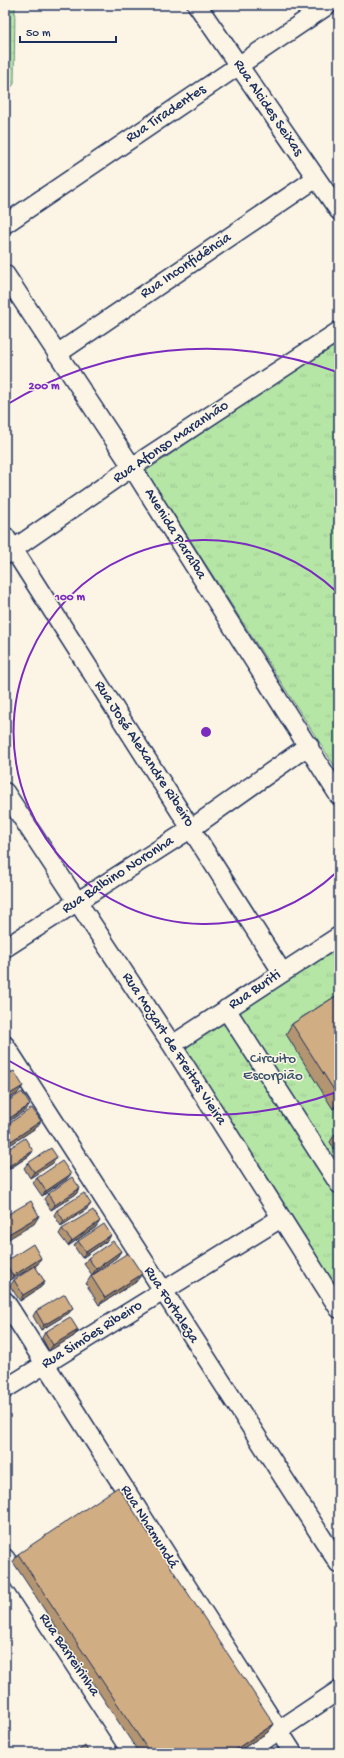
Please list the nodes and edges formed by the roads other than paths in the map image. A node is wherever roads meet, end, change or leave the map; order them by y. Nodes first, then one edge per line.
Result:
1 (197, 5) edge
2 (328, 5) edge
3 (239, 65) junction
4 (315, 179) junction
5 (339, 211) edge
6 (5, 224) edge
7 (5, 274) edge
8 (339, 331) edge
9 (57, 354) junction
10 (132, 467) junction
11 (8, 547) edge
12 (309, 745) junction
13 (5, 792) edge
14 (339, 796) edge
15 (192, 828) junction
16 (77, 901) junction
17 (339, 936) edge
18 (5, 948) edge
19 (282, 972) junction
20 (226, 1009) junction
21 (5, 1045) edge
22 (172, 1045) junction
23 (339, 1184) edge
24 (281, 1218) junction
25 (162, 1292) junction
26 (5, 1301) edge
27 (339, 1309) edge
28 (45, 1364) junction
29 (5, 1389) edge
30 (5, 1558) edge
31 (339, 1564) edge
32 (339, 1690) edge
33 (278, 1730) junction
34 (132, 1753) edge
35 (245, 1753) edge
36 (293, 1753) edge

1 - 3 street, Rua Alcides Seixas
2 - 3 street, Rua Tiradentes
3 - 4 street, Rua Alcides Seixas
3 - 6 street, Rua Tiradentes
4 - 5 street, Rua Alcides Seixas
4 - 9 street, Rua Inconfidência
7 - 9 street, Avenida Paraíba
8 - 10 street, Rua Afonso Maranhão
9 - 10 street, Avenida Paraíba
10 - 11 street, Rua Afonso Maranhão
10 - 12 street, Avenida Paraíba
11 - 15 street, Rua José Alexandre Ribeiro
12 - 14 street, Avenida Paraíba
12 - 15 street, Rua Balbino Noronha
13 - 16 street, Rua Mozart de Freitas Vieira
15 - 16 street, Rua Balbino Noronha
15 - 19 street, Rua José Alexandre Ribeiro
16 - 18 street, Rua Balbino Noronha
16 - 22 street, Rua Mozart de Freitas Vieira
17 - 19 street, Rua Buriti
19 - 20 street, Rua Buriti
20 - 22 street, Rua Buriti
20 - 23 street
21 - 25 street, Rua Fortaleza
22 - 24 street, Rua Mozart de Freitas Vieira
24 - 25 street, Rua Simões Ribeiro
24 - 27 street, Rua Mozart de Freitas Vieira
25 - 28 street, Rua Simões Ribeiro
25 - 31 street, Rua Fortaleza
26 - 28 street, Rua Nhamundá
28 - 29 street, Rua Simões Ribeiro
28 - 33 street, Rua Nhamundá
30 - 34 street, Rua Barreirinha
32 - 33 street
33 - 35 street
33 - 36 street, Rua Nhamundá

